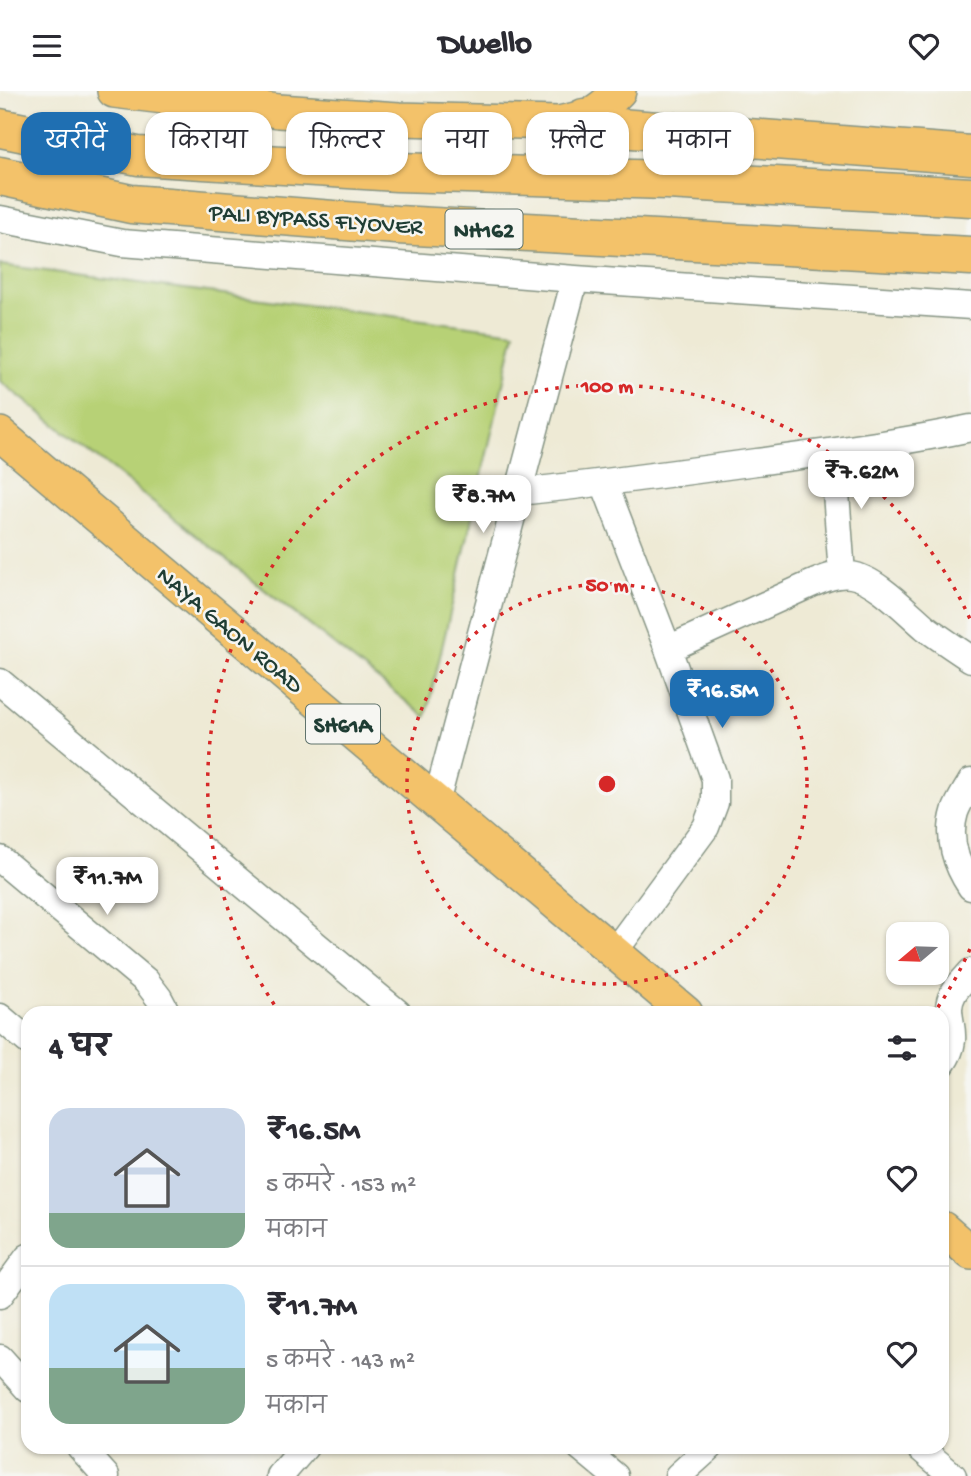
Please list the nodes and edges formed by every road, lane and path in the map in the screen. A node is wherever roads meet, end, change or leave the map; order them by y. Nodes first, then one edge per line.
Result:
1 (114, 91) edge
2 (619, 91) edge
3 (595, 112) edge
4 (526, 122) edge
5 (0, 128) edge
6 (629, 129) edge
7 (971, 155) edge
8 (0, 176) edge
9 (971, 197) edge
10 (0, 219) edge
11 (971, 256) edge
12 (575, 279) junction
13 (971, 306) edge
14 (971, 428) edge
15 (0, 434) edge
16 (834, 452) junction
17 (604, 484) junction
18 (518, 492) junction
19 (842, 574) junction
20 (668, 649) junction
21 (971, 659) edge
22 (0, 683) edge
23 (971, 782) edge
24 (436, 803) junction
25 (0, 859) edge
26 (971, 887) edge
27 (614, 952) junction
28 (971, 972) edge
29 (164, 1006) edge
30 (390, 1006) edge
31 (678, 1006) edge
32 (0, 1017) edge
33 (21, 1035) edge
34 (949, 1054) edge
35 (949, 1234) edge
36 (971, 1253) edge
37 (21, 1266) edge
38 (0, 1295) edge
39 (0, 1358) edge
40 (21, 1381) edge
41 (86, 1454) edge
42 (588, 1454) edge
43 (702, 1454) edge
44 (927, 1454) edge
45 (106, 1476) edge
46 (615, 1476) edge
47 (678, 1476) edge
48 (953, 1476) edge

1 - 4 main road
2 - 3 main road
5 - 9 highway, NH162
6 - 7 highway
8 - 11 highway, PALI BYPASS FLYOVER / NH162
10 - 12 street
12 - 13 street
12 - 18 street
14 - 16 street
15 - 24 main road, NAYA GAON ROAD / SH61A
16 - 17 street
16 - 19 street
17 - 18 street
17 - 20 street
18 - 24 street
19 - 20 street
19 - 21 street
20 - 27 street
22 - 30 street
23 - 26 street
24 - 27 main road, NAYA GAON ROAD / SH61A
25 - 29 street
27 - 31 main road, NAYA GAON ROAD / SH61A
28 - 34 street
32 - 33 street
35 - 36 main road
37 - 38 street
39 - 40 street
41 - 45 street
42 - 46 street
43 - 47 street
44 - 48 street

